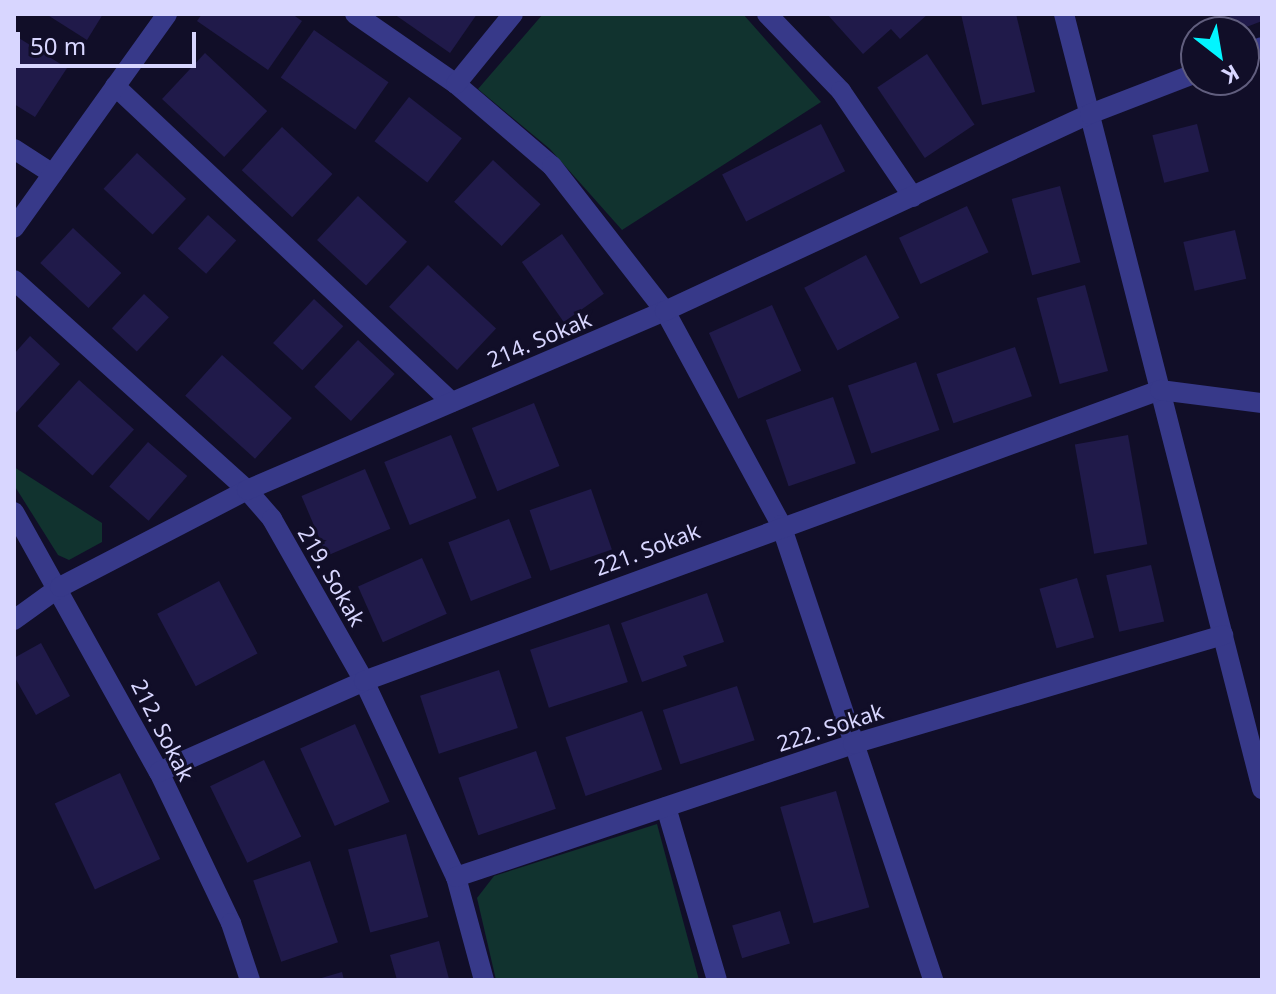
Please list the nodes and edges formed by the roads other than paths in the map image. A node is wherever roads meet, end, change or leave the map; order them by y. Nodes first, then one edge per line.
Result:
1 (167, 14) edge
2 (355, 14) edge
3 (513, 14) edge
4 (1064, 14) edge
5 (773, 15) edge
6 (1180, 79) edge
7 (456, 84) junction
8 (115, 86) junction
9 (1090, 114) junction
10 (14, 149) edge
11 (53, 174) junction
12 (913, 197) junction
13 (14, 228) edge
14 (14, 280) edge
15 (665, 311) junction
16 (1160, 390) junction
17 (452, 402) junction
18 (1262, 403) edge
19 (247, 490) junction
20 (14, 512) edge
21 (781, 525) junction
22 (60, 587) junction
23 (14, 620) edge
24 (1223, 635) junction
25 (364, 681) junction
26 (853, 744) junction
27 (159, 772) junction
28 (1262, 789) edge
29 (666, 807) junction
30 (456, 877) junction
31 (250, 980) edge
32 (484, 980) edge
33 (717, 980) edge
34 (933, 980) edge

1 - 8 street
2 - 7 street
3 - 7 street
4 - 9 street
5 - 12 street
6 - 9 street, 214. Sokak
7 - 15 street
8 - 11 street
8 - 17 street
9 - 12 street, 214. Sokak
9 - 16 street
10 - 11 street
11 - 13 street
12 - 15 street, 214. Sokak
14 - 19 street, 219. Sokak
15 - 17 street, 214. Sokak
15 - 21 street
16 - 18 street
16 - 21 street, 221. Sokak
16 - 24 street
17 - 19 street, 214. Sokak
19 - 22 street, 214. Sokak
19 - 25 street, 219. Sokak
20 - 22 street, 212. Sokak
21 - 25 street, 221. Sokak
21 - 26 street
22 - 23 street, 214. Sokak
22 - 27 street, 212. Sokak
24 - 26 street, 222. Sokak
24 - 28 street
25 - 27 street, 221. Sokak
25 - 30 street, 219. Sokak
26 - 29 street, 222. Sokak
26 - 34 street
27 - 31 street, 212. Sokak
29 - 30 street, 222. Sokak
29 - 33 street
30 - 32 street, 219. Sokak

